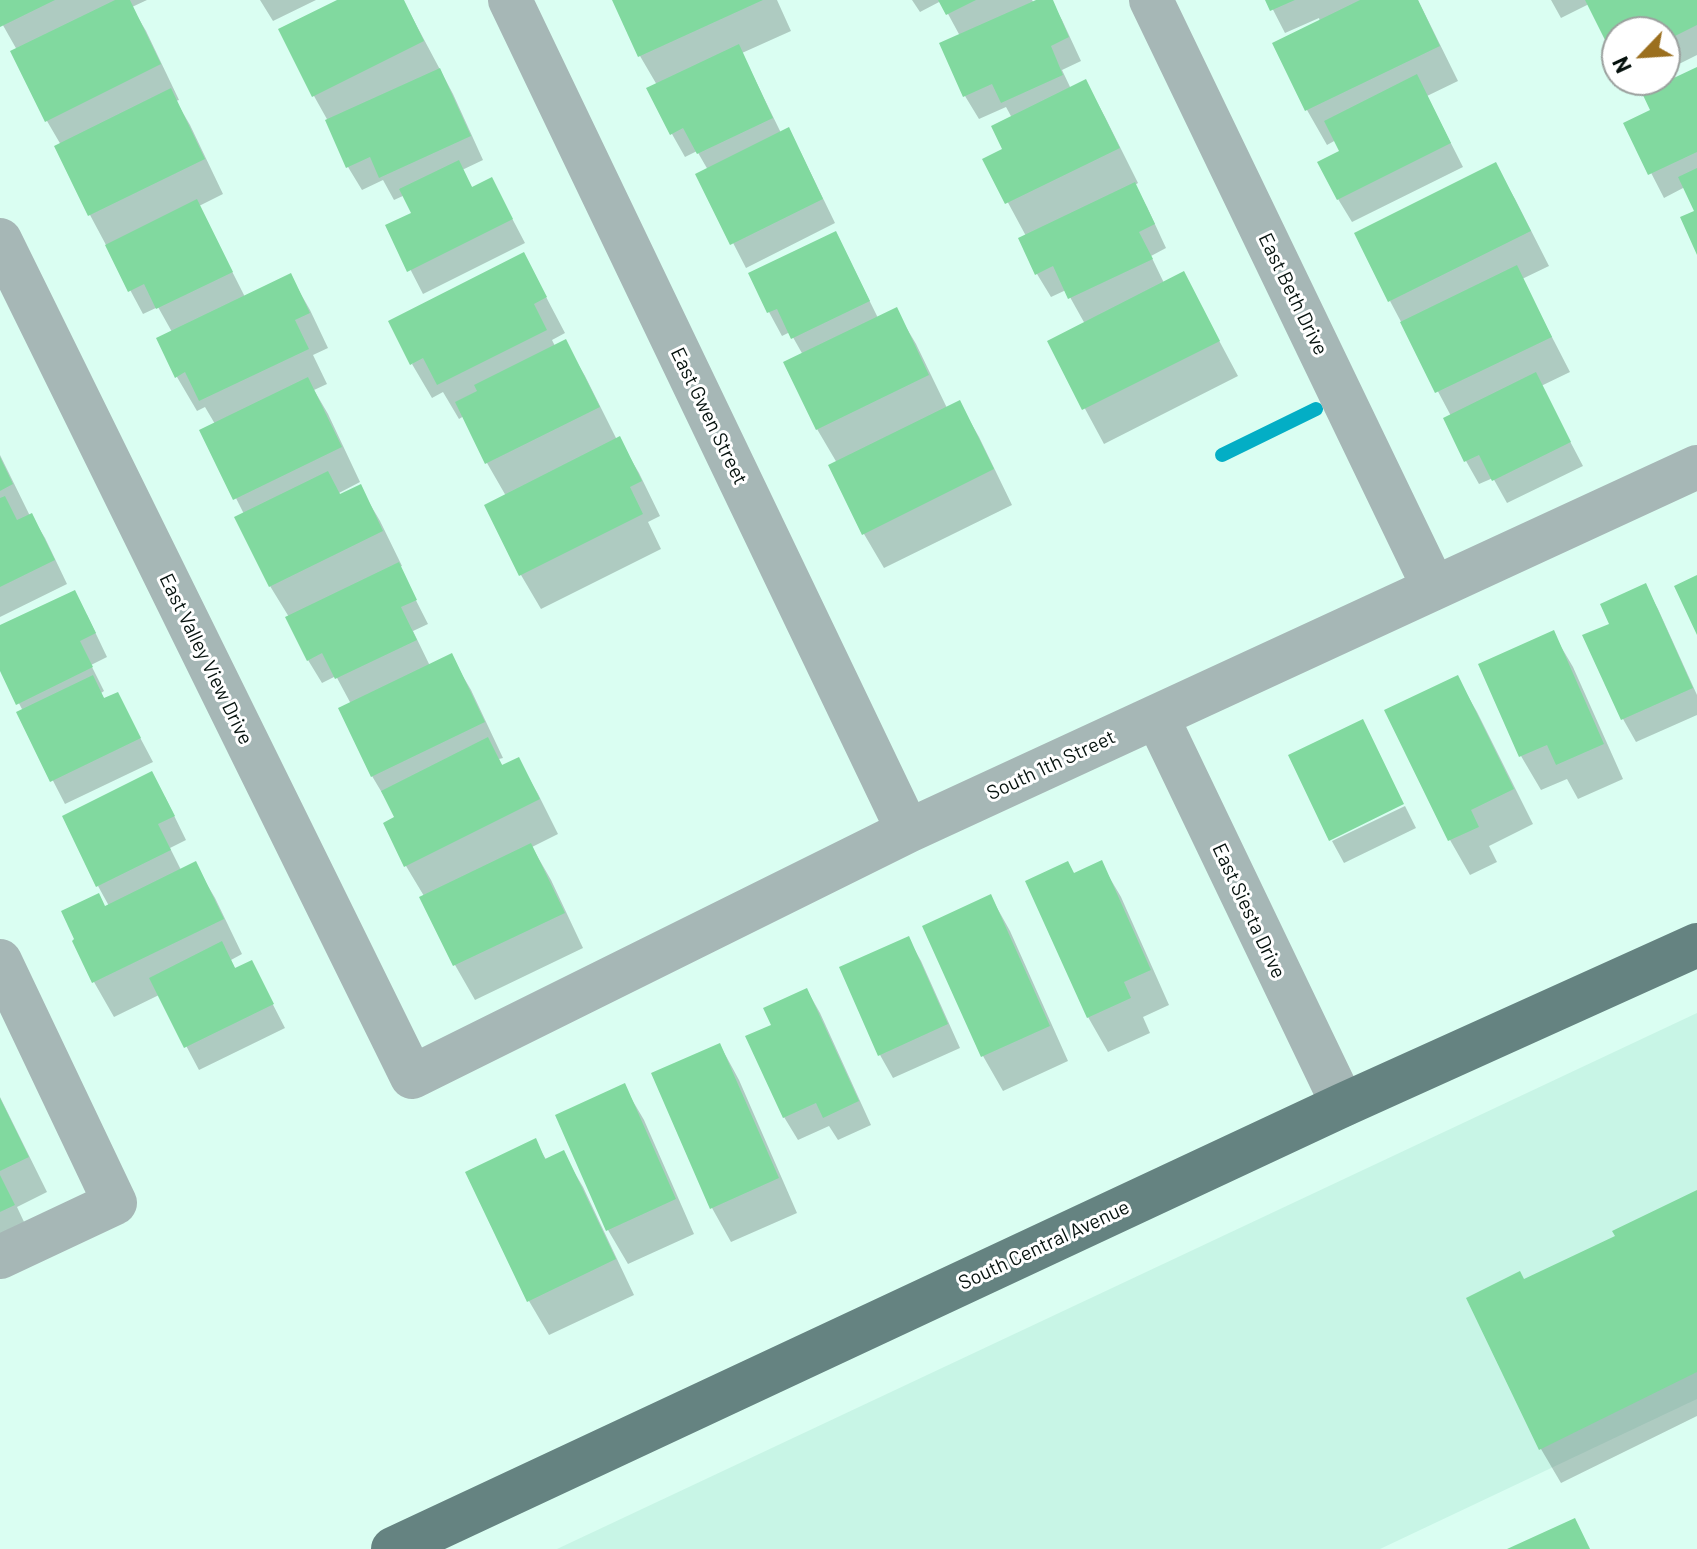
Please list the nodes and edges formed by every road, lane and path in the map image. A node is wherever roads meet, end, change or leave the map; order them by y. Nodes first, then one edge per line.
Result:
1 (510, 0) edge
2 (1151, 0) edge
3 (0, 240) edge
4 (1697, 467) edge
5 (1434, 588) junction
6 (1157, 717) junction
7 (908, 831) junction
8 (1697, 945) edge
9 (0, 961) edge
10 (412, 1077) joint
11 (1343, 1105) junction
12 (0, 1257) edge
13 (393, 1549) edge

1 - 7 street, East Gwen Street
2 - 5 street, East Beth Drive
3 - 10 street, East Valley View Drive
4 - 5 street, South 1th Street
5 - 6 street, South 1th Street
6 - 7 street, South 1th Street
6 - 11 street, East Siesta Drive
7 - 10 street, South 1th Street
8 - 11 main road, South Central Avenue
9 - 12 street
11 - 13 main road, South Central Avenue

